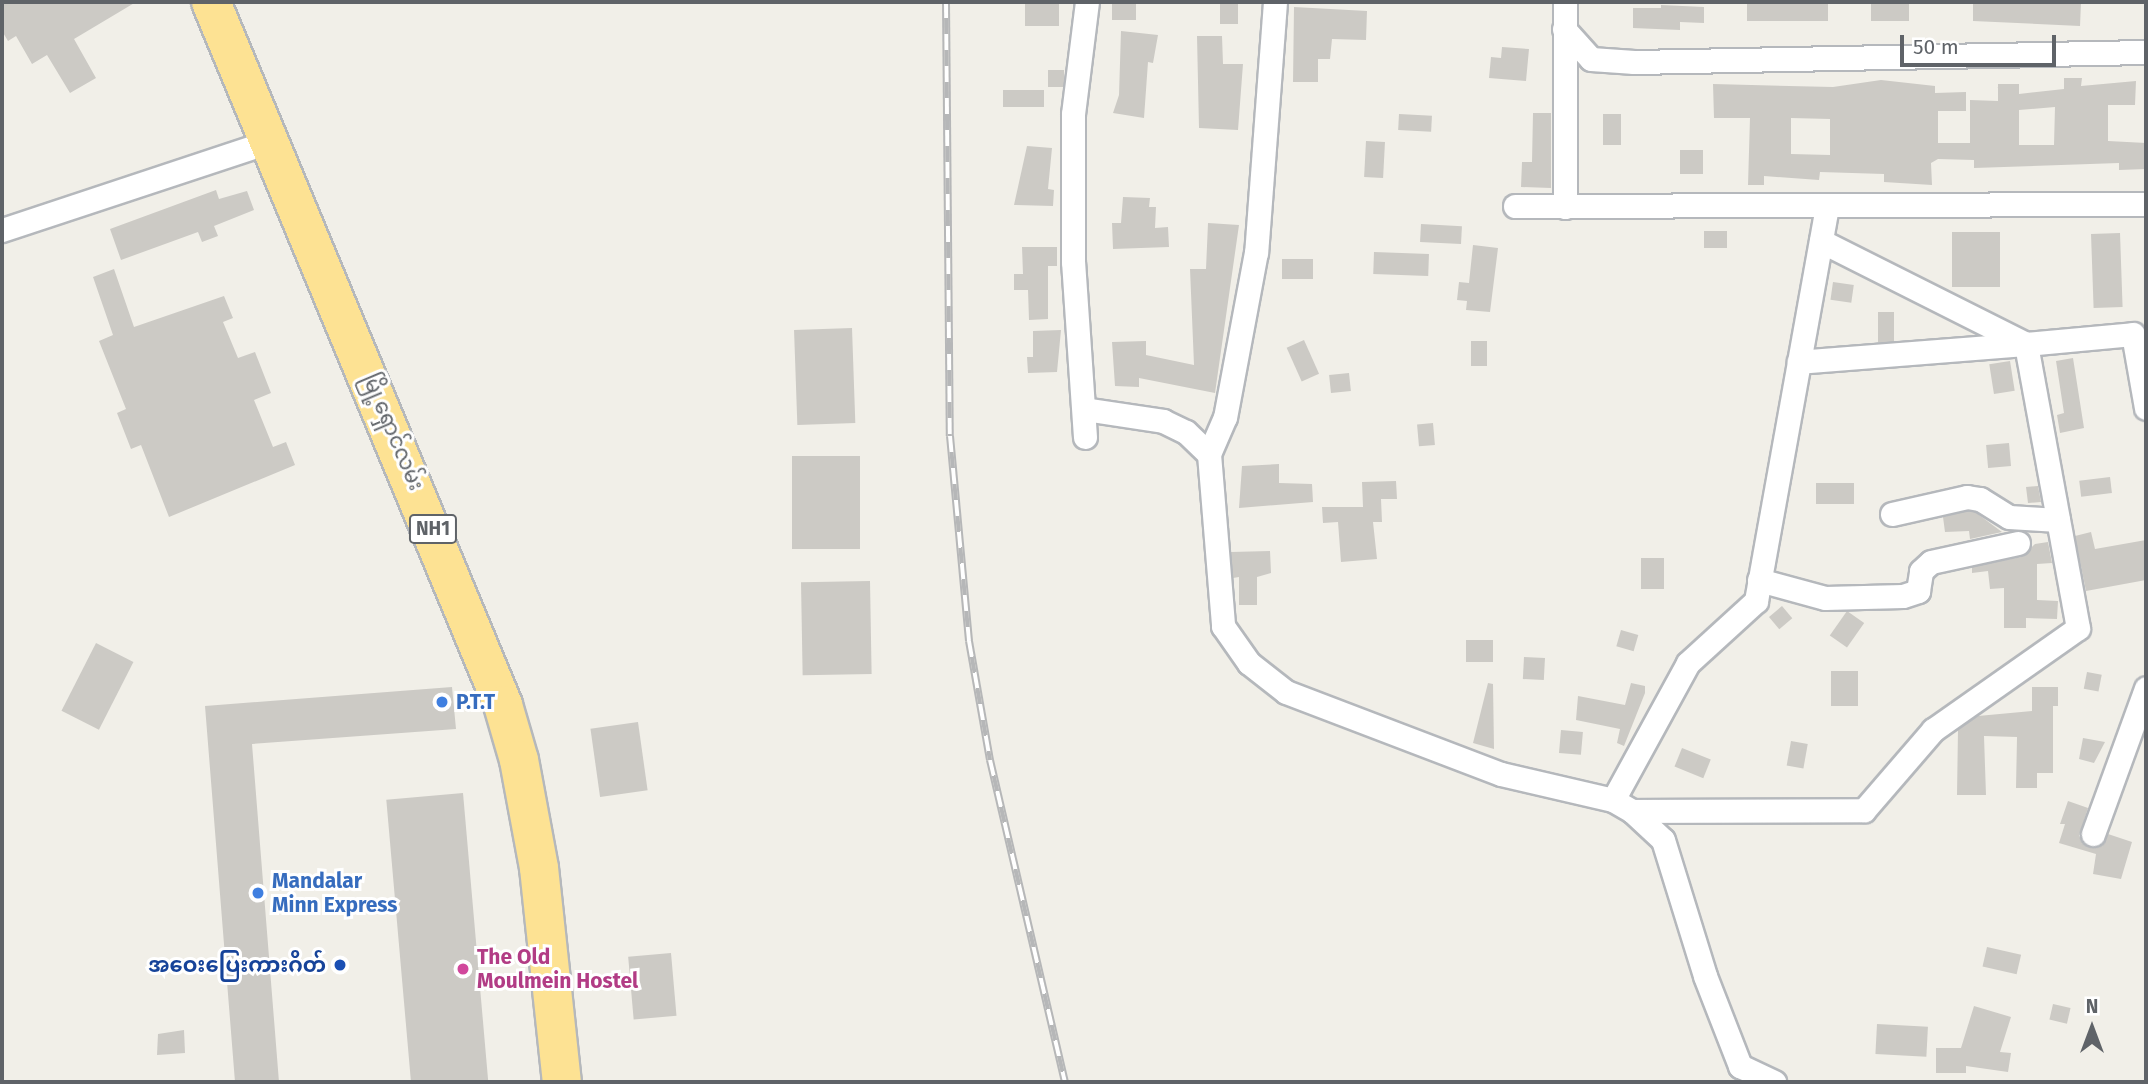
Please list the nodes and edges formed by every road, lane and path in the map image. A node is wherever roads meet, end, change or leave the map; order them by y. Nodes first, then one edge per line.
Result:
1 (211, 2) edge
2 (1087, 2) edge
3 (1275, 2) edge
4 (1565, 2) edge
5 (1564, 29) junction
6 (2146, 52) edge
7 (271, 141) junction
8 (2146, 204) edge
9 (1515, 206) dead end
10 (1827, 206) junction
11 (1565, 207) junction
12 (2, 230) edge
13 (1821, 241) junction
14 (2025, 344) junction
15 (1799, 362) junction
16 (2146, 408) edge
17 (1084, 409) junction
18 (1085, 437) dead end
19 (1209, 454) junction
20 (1892, 514) dead end
21 (2058, 520) junction
22 (2018, 543) dead end
23 (1759, 580) junction
24 (2146, 670) edge
25 (2146, 679) edge
26 (2146, 688) edge
27 (1622, 806) junction
28 (2093, 834) dead end
29 (562, 1082) edge
30 (1775, 1082) edge

1 - 7 highway, မြို့ရှောင်လမ်း / NH1
2 - 17 street
3 - 19 street
4 - 5 street
5 - 6 street
5 - 11 street
7 - 12 street
7 - 29 highway, မြို့ရှောင်လမ်း / NH1
8 - 10 street
9 - 11 street
10 - 11 street
10 - 13 street
13 - 14 street
13 - 15 street
14 - 15 street
14 - 16 street
14 - 21 street
15 - 23 street
17 - 18 street
17 - 19 street
19 - 27 street
20 - 21 street
21 - 27 street
22 - 23 street
23 - 27 street
24 - 25 street
26 - 28 street
27 - 30 street

